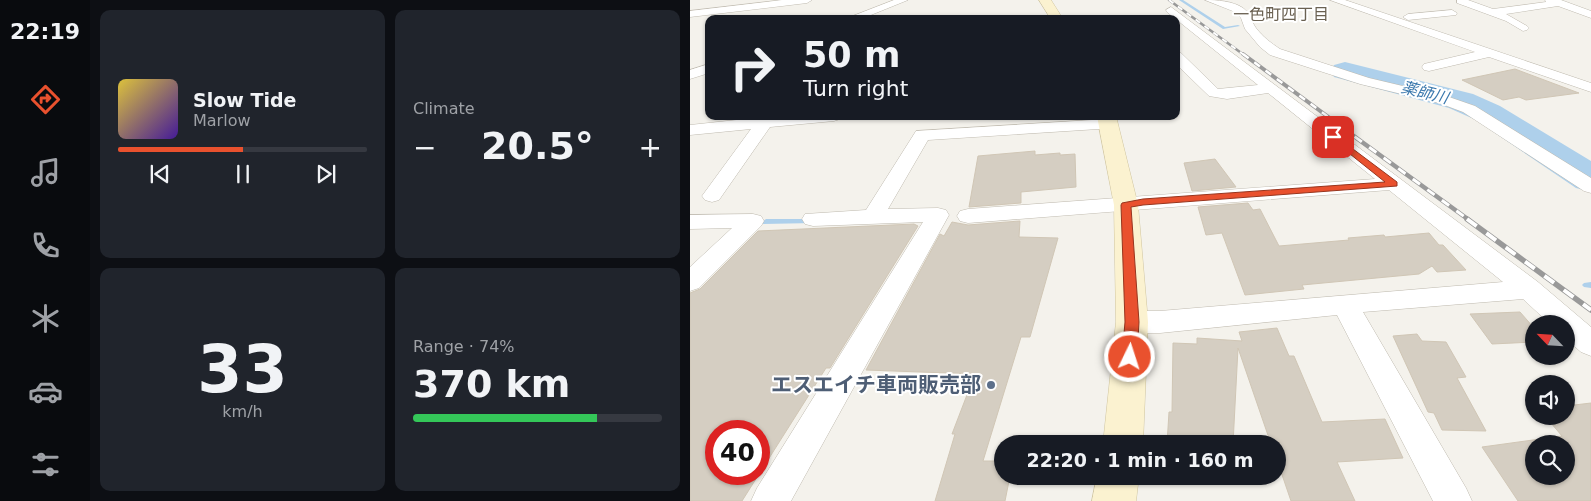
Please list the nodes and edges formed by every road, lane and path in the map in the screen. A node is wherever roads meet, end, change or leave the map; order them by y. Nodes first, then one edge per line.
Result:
1 (723, 0) edge
2 (807, 0) edge
3 (904, 0) edge
4 (1045, 0) edge
5 (1210, 0) edge
6 (1550, 0) edge
7 (1339, 1) edge
8 (1360, 1) edge
9 (1466, 3) edge
10 (1561, 3) junction
11 (1522, 9) junction
12 (1172, 10) dead end
13 (1495, 12) junction
14 (700, 13) edge
15 (1452, 13) dead end
16 (861, 15) edge
17 (890, 15) edge
18 (1054, 15) edge
19 (1177, 15) edge
20 (1591, 15) edge
21 (1408, 17) junction
22 (1180, 19) edge
23 (690, 20) edge
24 (1420, 22) dead end
25 (1523, 28) dead end
26 (1490, 48) junction
27 (1180, 60) edge
28 (1429, 67) dead end
29 (705, 69) edge
30 (690, 75) edge
31 (1270, 88) junction
32 (1591, 88) edge
33 (776, 120) edge
34 (761, 121) edge
35 (1109, 128) edge
36 (690, 130) edge
37 (1394, 184) junction
38 (1591, 187) edge
39 (712, 196) dead end
40 (1126, 205) junction
41 (873, 216) junction
42 (968, 216) dead end
43 (813, 219) dead end
44 (690, 222) edge
45 (690, 282) edge
46 (1529, 289) junction
47 (1345, 304) junction
48 (1132, 322) junction
49 (1591, 344) edge
50 (1124, 435) edge
51 (1117, 485) edge
52 (770, 501) edge
53 (1114, 501) edge
54 (1453, 501) edge

1 - 14 street
2 - 14 street
3 - 16 street
3 - 17 street
4 - 18 street
5 - 38 street
6 - 10 street
7 - 8 street
7 - 26 street
8 - 21 street
9 - 11 street
9 - 13 street
10 - 11 street
10 - 20 street
11 - 13 street
12 - 19 street
13 - 25 street
14 - 23 street
15 - 21 street
21 - 24 street
22 - 31 street
26 - 28 street
26 - 32 street
27 - 31 street
29 - 30 street
31 - 37 street
33 - 34 street
34 - 36 street
34 - 39 street
35 - 40 street
35 - 41 street
37 - 40 street
37 - 46 street
40 - 42 street
40 - 48 street
41 - 43 street
41 - 52 street
44 - 45 street
46 - 47 street
46 - 49 street
47 - 48 street
47 - 54 street
48 - 50 street
51 - 53 street

